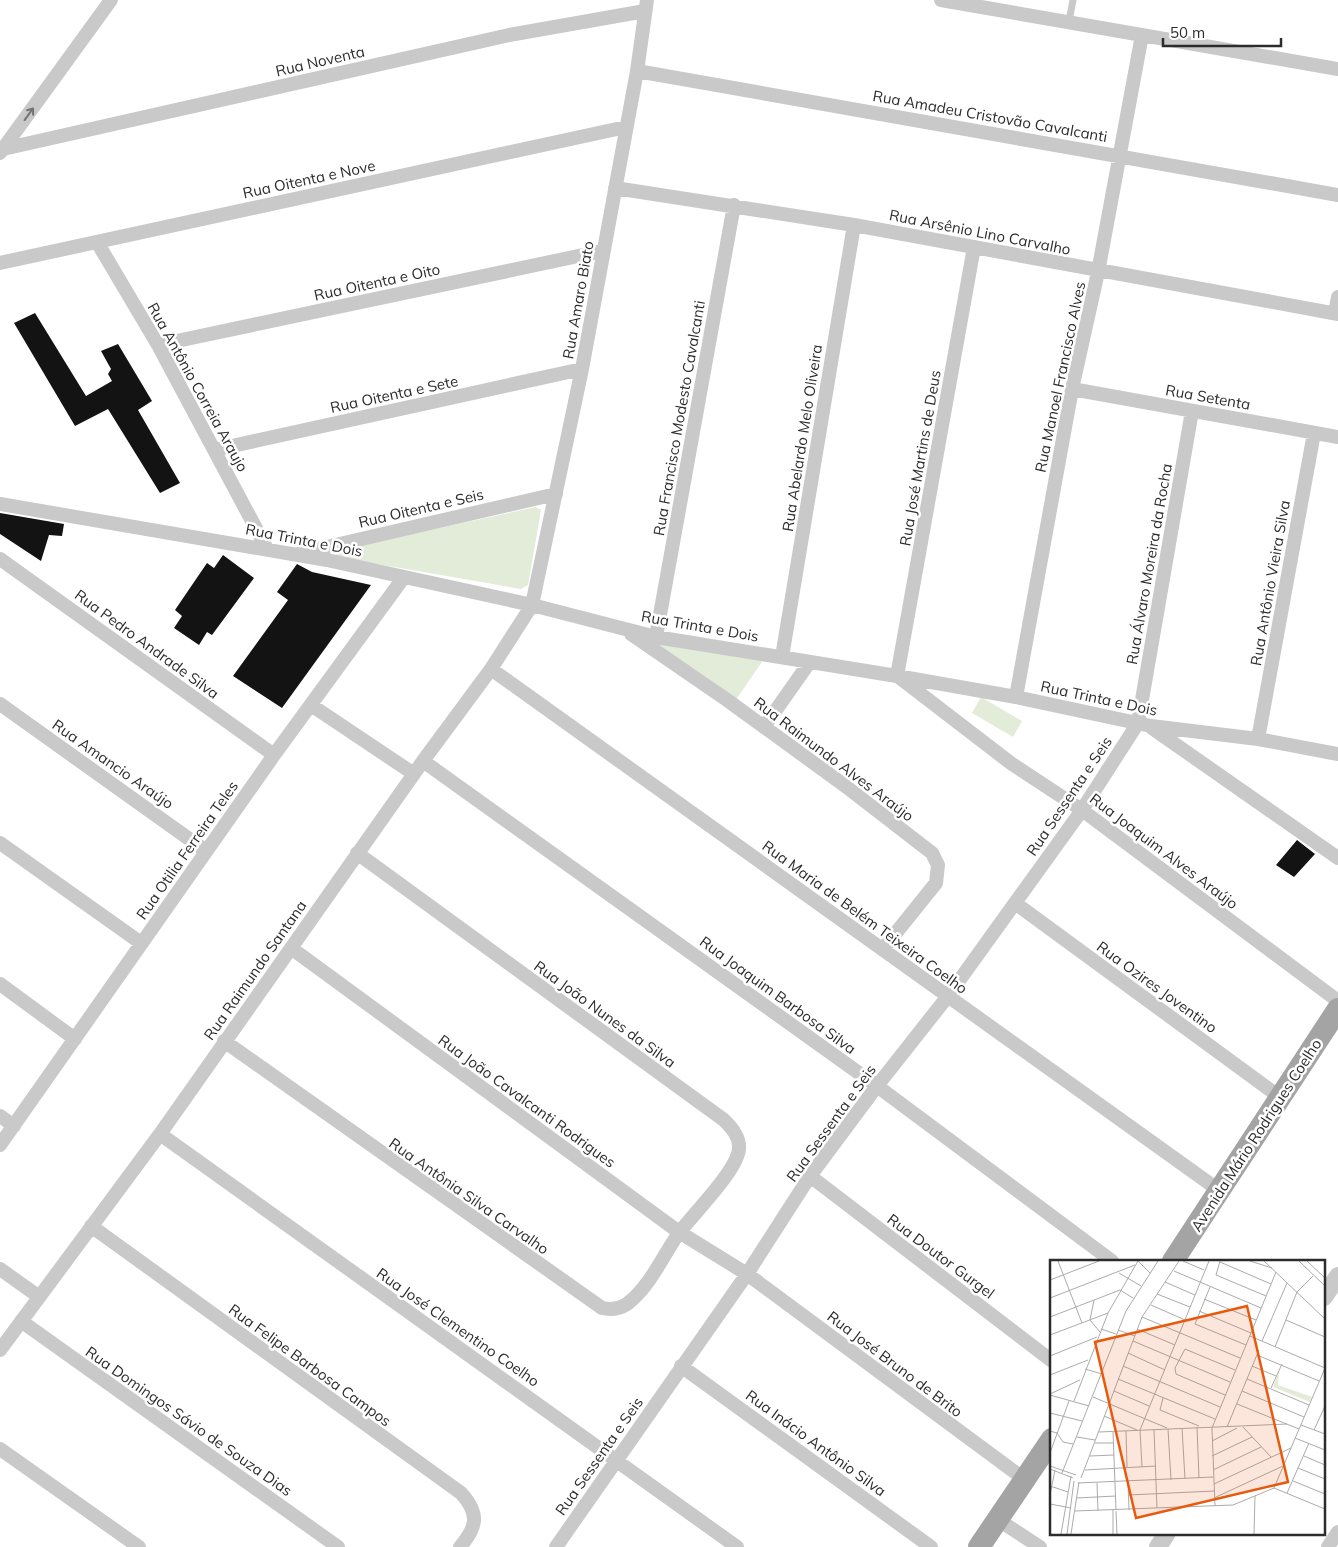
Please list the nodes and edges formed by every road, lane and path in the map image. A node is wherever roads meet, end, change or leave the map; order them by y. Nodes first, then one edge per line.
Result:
1 (111, 0) edge
2 (941, 0) edge
3 (1073, 0) edge
4 (646, 6) edge
5 (1068, 21) junction
6 (1142, 34) junction
7 (1338, 69) edge
8 (637, 71) junction
9 (626, 127) junction
10 (2, 152) edge
11 (1120, 156) junction
12 (615, 188) junction
13 (1338, 196) edge
14 (734, 205) junction
15 (854, 225) junction
16 (97, 242) junction
17 (974, 247) junction
18 (602, 251) junction
19 (0, 263) edge
20 (1098, 272) junction
21 (1338, 297) edge
22 (1336, 314) edge
23 (158, 345) junction
24 (582, 369) junction
25 (1072, 388) junction
26 (1192, 411) junction
27 (1314, 433) junction
28 (1338, 437) edge
29 (214, 450) junction
30 (556, 494) junction
31 (0, 504) edge
32 (267, 550) junction
33 (294, 554) junction
34 (0, 559) edge
35 (404, 577) junction
36 (532, 605) junction
37 (620, 627) junction
38 (656, 638) junction
39 (782, 657) junction
40 (809, 663) junction
41 (491, 669) junction
42 (897, 676) junction
43 (1016, 698) junction
44 (0, 704) edge
45 (311, 705) junction
46 (1144, 725) junction
47 (764, 727) junction
48 (1258, 739) junction
49 (1338, 754) edge
50 (274, 755) junction
51 (423, 761) junction
52 (414, 774) junction
53 (1082, 810) junction
54 (0, 843) edge
55 (206, 850) junction
56 (357, 854) junction
57 (1338, 858) edge
58 (1015, 903) junction
59 (141, 943) junction
60 (290, 948) junction
61 (883, 949) junction
62 (0, 984) edge
63 (948, 996) junction
64 (1338, 1001) edge
65 (1338, 1009) edge
66 (75, 1039) junction
67 (224, 1041) junction
68 (877, 1086) junction
69 (1280, 1098) junction
70 (0, 1116) edge
71 (14, 1126) junction
72 (160, 1134) junction
73 (0, 1145) edge
74 (810, 1176) junction
75 (1220, 1191) junction
76 (91, 1226) junction
77 (679, 1232) junction
78 (1111, 1260) edge
79 (1173, 1260) edge
80 (0, 1269) edge
81 (747, 1274) junction
82 (1338, 1276) edge
83 (1326, 1294) edge
84 (38, 1296) junction
85 (21, 1321) junction
86 (0, 1350) edge
87 (1050, 1359) edge
88 (682, 1366) junction
89 (1050, 1442) edge
90 (0, 1449) edge
91 (616, 1459) junction
92 (1024, 1479) junction
93 (997, 1519) junction
94 (1338, 1532) edge
95 (1166, 1534) edge
96 (139, 1547) edge
97 (338, 1547) edge
98 (460, 1547) edge
99 (556, 1547) edge
100 (737, 1547) edge
101 (931, 1547) edge
102 (979, 1547) edge
103 (1040, 1547) edge
104 (1158, 1547) edge
105 (1328, 1547) edge

10 -> 1 street
2 - 5 street
3 - 5 lane
4 - 8 street, Rua Amaro Biato
4 - 10 street, Rua Noventa
5 - 6 street
6 - 7 street
6 - 11 street, Rua Manoel Francisco Alves
8 - 9 street, Rua Amaro Biato
8 - 11 street, Rua Amadeu Cristovão Cavalcanti
9 - 12 street, Rua Amaro Biato
9 - 16 street, Rua Oitenta e Nove
11 - 13 street, Rua Amadeu Cristovão Cavalcanti
11 - 20 street, Rua Manoel Francisco Alves
12 - 14 street, Rua Arsênio Lino Carvalho
12 - 18 street, Rua Amaro Biato
14 - 15 street, Rua Arsênio Lino Carvalho
14 - 38 street, Rua Francisco Modesto Cavalcanti
15 - 17 street, Rua Arsênio Lino Carvalho
15 - 39 street, Rua Abelardo Melo Oliveira
16 - 19 street, Rua Oitenta e Nove
16 - 23 street, Rua Antônio Correia Araujo
17 - 20 street, Rua Arsênio Lino Carvalho
17 - 42 street, Rua José Martins de Deus
18 - 23 street, Rua Oitenta e Oito
18 - 24 street, Rua Amaro Biato
20 - 22 street, Rua Arsênio Lino Carvalho
20 - 25 street, Rua Manoel Francisco Alves
21 - 22 street
23 - 29 street, Rua Antônio Correia Araujo
24 - 29 street, Rua Oitenta e Sete
24 - 30 street, Rua Amaro Biato
25 - 26 street, Rua Setenta
25 - 43 street, Rua Manoel Francisco Alves
26 - 27 street, Rua Setenta
26 - 46 street, Rua Álvaro Moreira da Rocha
27 - 28 street, Rua Setenta
27 - 48 street, Rua Antônio Vieira Silva
29 - 32 street, Rua Antônio Correia Araujo
30 - 33 street, Rua Oitenta e Seis
30 - 36 street, Rua Amaro Biato
31 - 32 street, Rua Trinta e Dois
32 - 33 street, Rua Trinta e Dois
33 - 35 street, Rua Trinta e Dois
34 - 50 street, Rua Pedro Andrade Silva
35 - 36 street, Rua Trinta e Dois
35 - 45 street, Rua Otilia Ferreira Teles
36 - 37 street, Rua Trinta e Dois
36 - 41 street, Rua Raimundo Santana
37 - 38 street, Rua Trinta e Dois
37 - 47 street, Rua Raimundo Alves Araújo
38 - 39 street, Rua Trinta e Dois
39 - 40 street, Rua Trinta e Dois
40 - 42 street, Rua Trinta e Dois
40 - 47 street
41 - 51 street, Rua Raimundo Santana
41 - 61 street, Rua Maria de Belém Teixeira Coelho
42 - 43 street, Rua Trinta e Dois
42 - 53 street, Rua Joaquim Alves Araújo
43 - 46 street, Rua Trinta e Dois
44 - 55 street, Rua Amancio Araújo
45 - 50 street, Rua Otilia Ferreira Teles
45 - 52 street
46 - 48 street, Rua Trinta e Dois
46 - 53 street, Rua Sessenta e Seis
46 - 57 street
47 - 61 street, Rua Raimundo Alves Araújo
48 - 49 street, Rua Trinta e Dois
50 - 55 street, Rua Otilia Ferreira Teles
51 - 52 street, Rua Raimundo Santana
51 - 68 street, Rua Joaquim Barbosa Silva
52 - 56 street, Rua Raimundo Santana
53 - 58 street, Rua Sessenta e Seis
53 - 64 street, Rua Joaquim Alves Araújo
54 - 59 street
55 - 59 street, Rua Otilia Ferreira Teles
56 - 60 street, Rua Raimundo Santana
56 - 77 street, Rua João Nunes da Silva
58 - 63 street, Rua Sessenta e Seis
58 - 69 street, Rua Ozires Joventino
59 - 66 street, Rua Otilia Ferreira Teles
60 - 67 street, Rua Raimundo Santana
60 - 77 street, Rua João Cavalcanti Rodrigues
61 - 63 street, Rua Maria de Belém Teixeira Coelho
62 - 66 street
63 - 68 street, Rua Sessenta e Seis
63 - 75 street, Rua Maria de Belém Teixeira Coelho
65 - 69 main road, Avenida Mário Rodrigues Coelho
66 - 71 street, Rua Otilia Ferreira Teles
67 - 72 street, Rua Raimundo Santana
67 - 77 street, Rua Antônia Silva Carvalho
68 - 74 street, Rua Sessenta e Seis
68 - 78 street, Rua Joaquim Barbosa Silva
69 - 75 main road, Avenida Mário Rodrigues Coelho
70 - 71 street
71 - 73 street, Rua Otilia Ferreira Teles
72 - 76 street, Rua Raimundo Santana
72 - 91 street, Rua José Clementino Coelho
74 - 81 street, Rua Sessenta e Seis
74 - 87 street, Rua Doutor Gurgel
75 - 79 main road, Avenida Mário Rodrigues Coelho
76 - 84 street, Rua Raimundo Santana
76 - 98 street, Rua Felipe Barbosa Campos
77 - 81 street, Rua João Cavalcanti Rodrigues
80 - 84 street
81 - 88 street, Rua Sessenta e Seis
81 - 92 street, Rua José Bruno de Brito
82 - 83 street
84 - 85 street, Rua Raimundo Santana
85 - 86 street, Rua Raimundo Santana
85 - 97 street, Rua Domingos Sávio de Souza Dias
88 - 91 street, Rua Sessenta e Seis
88 - 101 street, Rua Inácio Antônio Silva
89 - 92 main road
90 - 96 street
91 - 99 street, Rua Sessenta e Seis
91 - 100 street, Rua José Clementino Coelho
92 - 93 main road
93 - 102 main road
93 - 103 street
94 - 105 street
95 - 104 street

